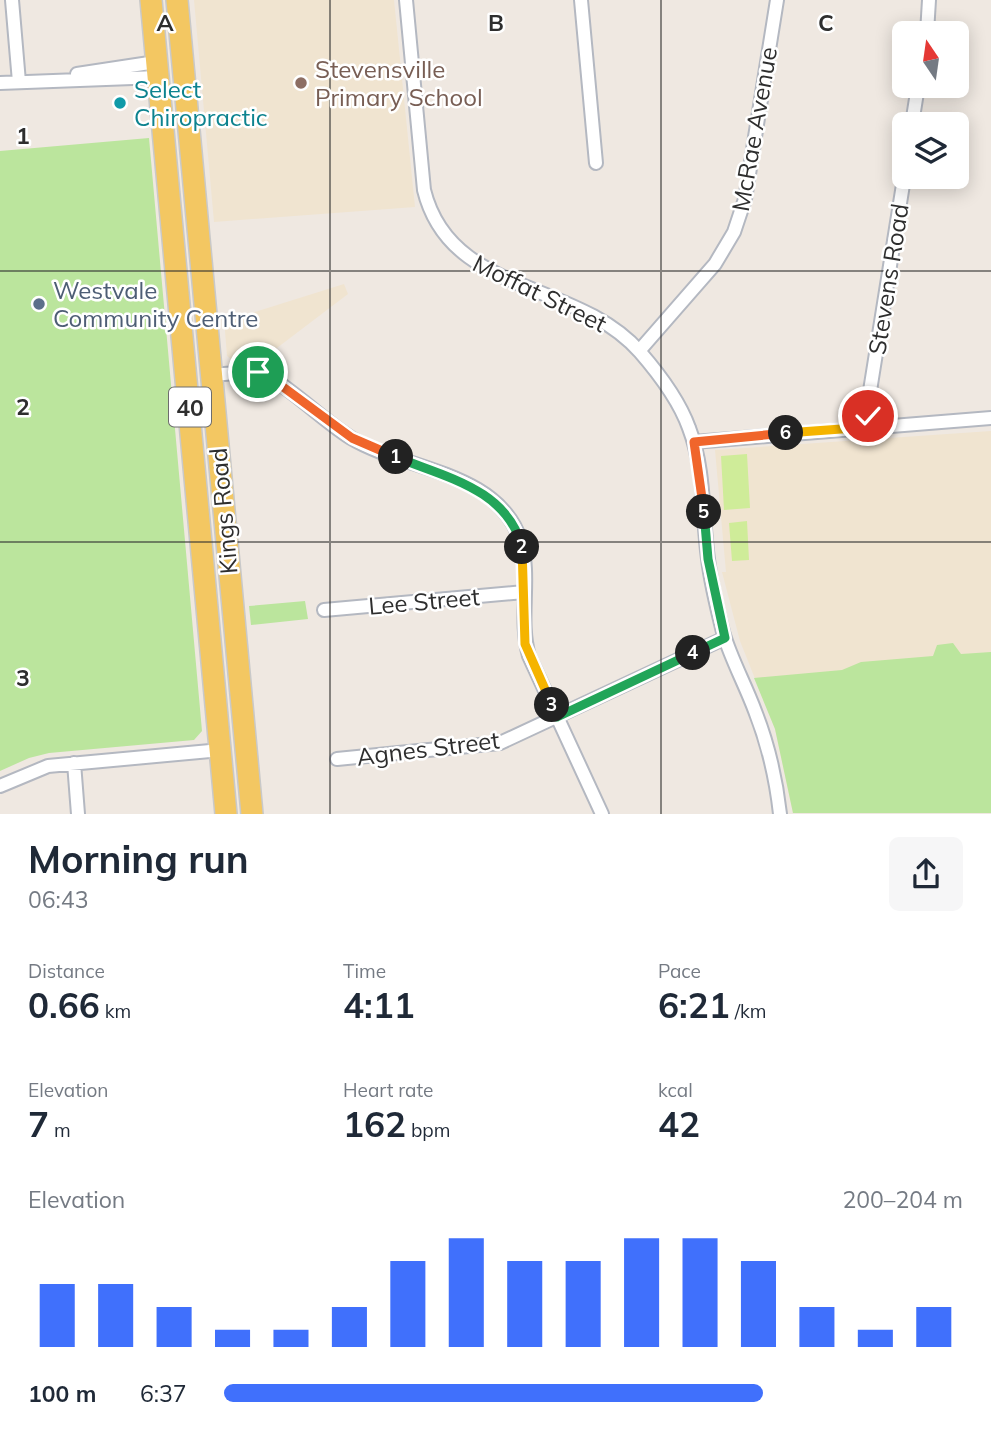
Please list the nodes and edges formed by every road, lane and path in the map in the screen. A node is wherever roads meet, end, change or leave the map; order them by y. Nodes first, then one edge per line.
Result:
1 (12, 0) edge
2 (151, 0) edge
3 (177, 0) edge
4 (406, 0) edge
5 (581, 0) edge
6 (777, 0) edge
7 (929, 0) edge
8 (928, 21) edge
9 (183, 64) junction
10 (158, 69) junction
11 (19, 82) junction
12 (0, 83) edge
13 (596, 163) dead end
14 (902, 189) edge
15 (639, 351) junction
16 (211, 375) junction
17 (187, 378) junction
18 (991, 418) edge
19 (869, 427) junction
20 (694, 442) junction
21 (524, 592) junction
22 (324, 610) dead end
23 (725, 638) junction
24 (557, 717) junction
25 (246, 747) junction
26 (221, 750) junction
27 (337, 759) dead end
28 (74, 763) junction
29 (0, 786) edge
30 (78, 814) edge
31 (226, 814) edge
32 (252, 814) edge
33 (602, 814) edge
34 (780, 814) edge

1 - 11 street
2 - 10 main road, Kings Road / 40
3 - 9 main road, Kings Road / 40
4 - 15 street, Moffat Street
5 - 13 street
6 - 15 street, McRae Avenue
7 - 8 street
9 - 10 main road
9 - 16 main road, Kings Road / 40
10 - 11 street
10 - 17 main road, Kings Road / 40
11 - 12 street
14 - 19 street, Stevens Road
15 - 20 street, Moffat Street
16 - 17 main road
16 - 21 street
16 - 25 main road, Kings Road / 40
17 - 26 main road, Kings Road / 40
18 - 19 street
19 - 20 street
20 - 23 street, Moffat Street
21 - 22 street, Lee Street
21 - 24 street
23 - 24 street, Agnes Street
23 - 34 street, Moffat Street
24 - 27 street, Agnes Street
24 - 33 street
25 - 26 main road
25 - 32 main road, Kings Road / 40
26 - 28 street
26 - 31 main road, Kings Road / 40
28 - 29 street
28 - 30 street

